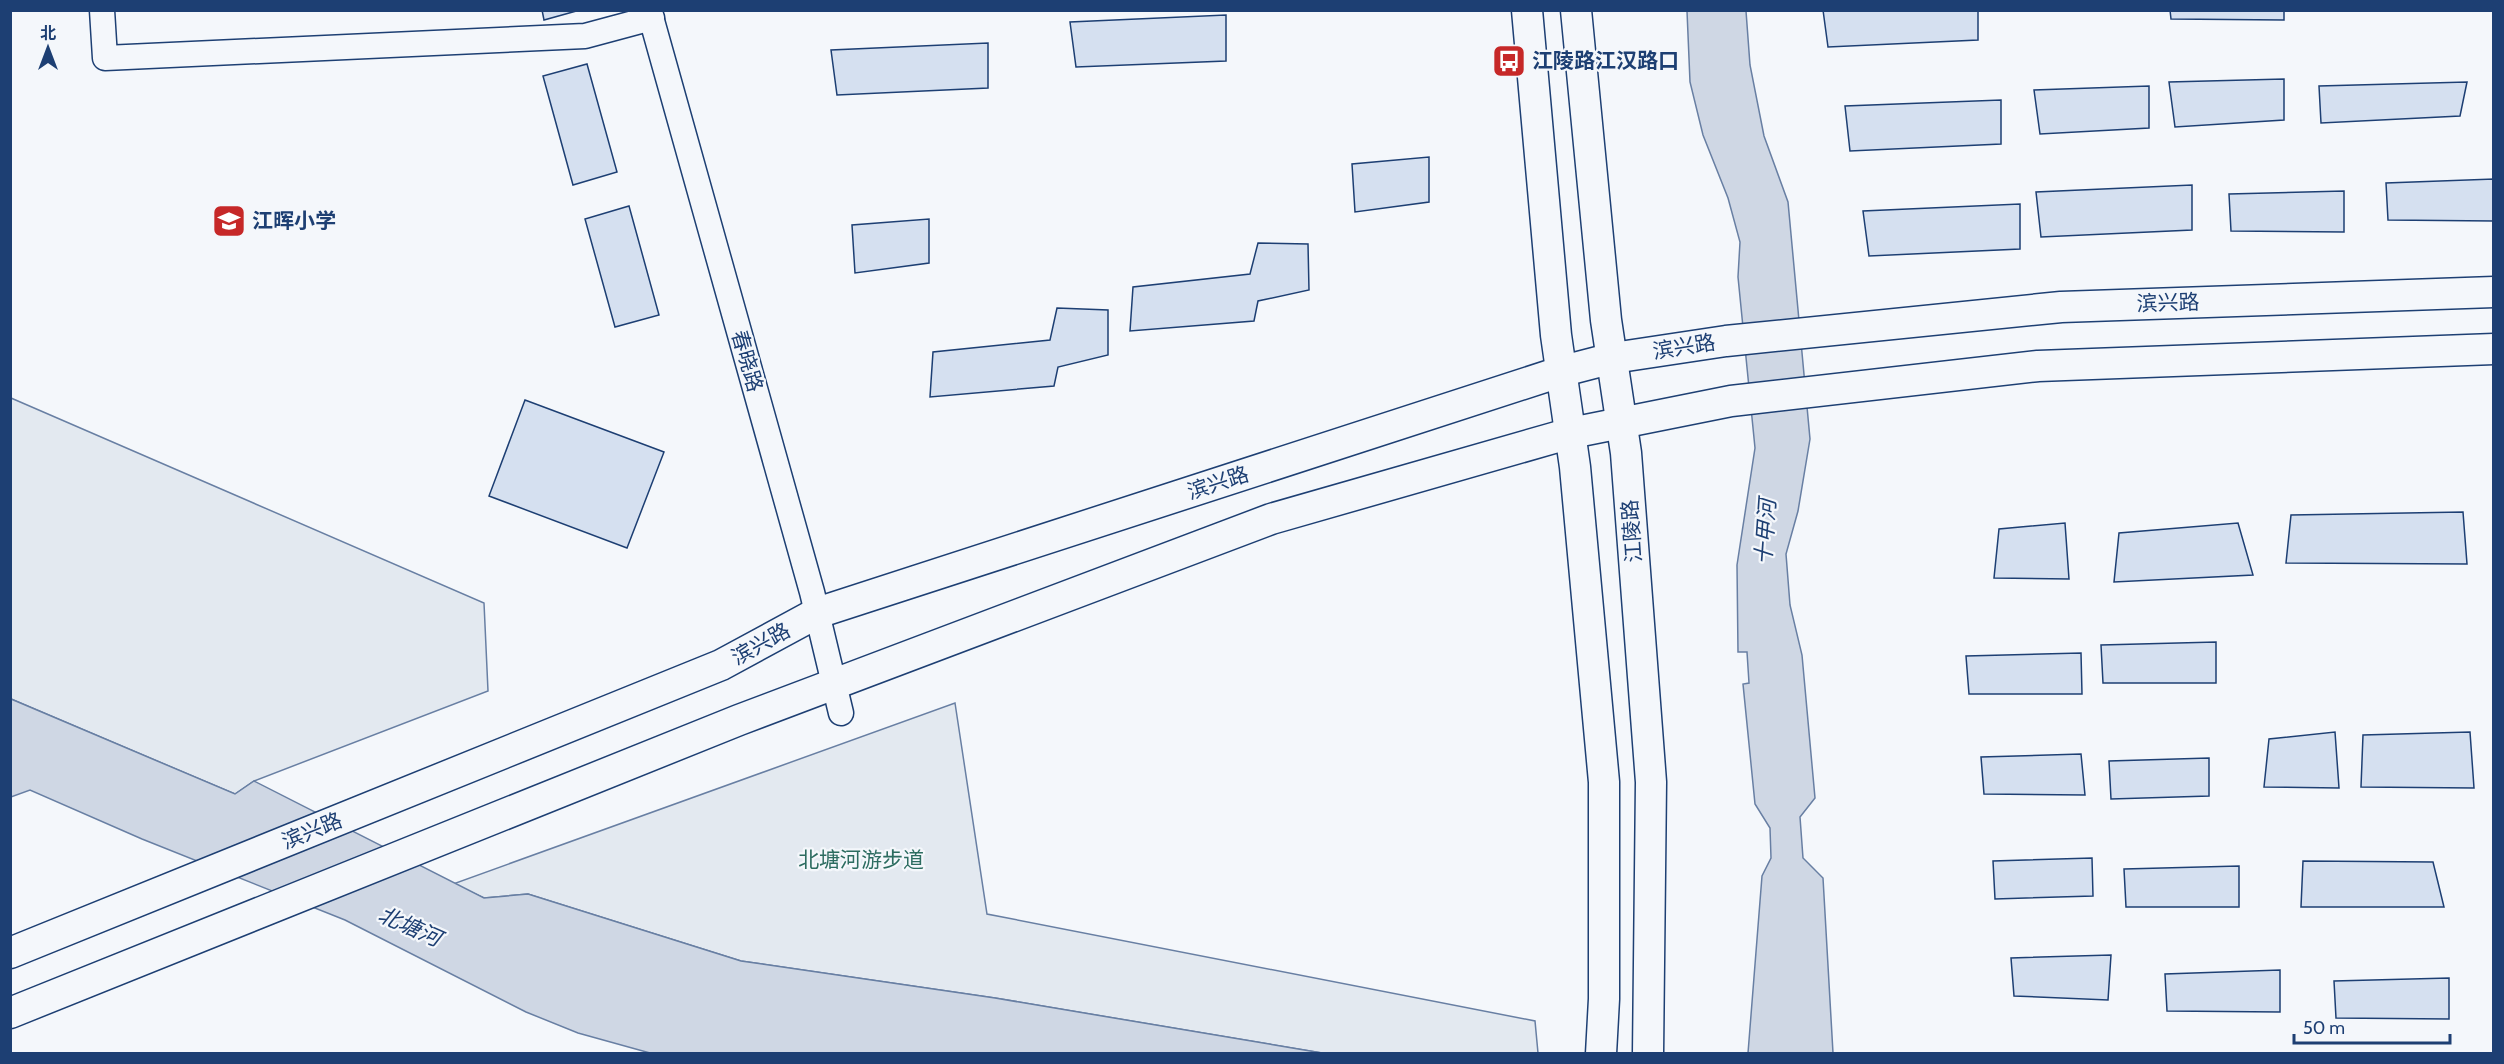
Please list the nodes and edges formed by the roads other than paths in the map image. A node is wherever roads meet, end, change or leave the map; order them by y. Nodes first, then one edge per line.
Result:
1 (102, 10) edge
2 (1527, 10) edge
3 (1576, 10) edge
4 (651, 14) edge
5 (2493, 292) edge
6 (2493, 349) edge
7 (1613, 358) junction
8 (1563, 371) junction
9 (1620, 423) junction
10 (1570, 433) junction
11 (817, 613) junction
12 (833, 684) junction
13 (841, 713) dead end
14 (10, 953) edge
15 (10, 1012) edge
16 (1602, 1053) edge
17 (1648, 1053) edge

1 - 4 street
2 - 8 main road
3 - 7 main road, 江陵路
4 - 11 street, 春晓路
5 - 7 main road, 滨兴路
6 - 9 main road
7 - 8 main road, 滨兴路
7 - 9 main road, 江陵路
8 - 10 main road
8 - 11 main road, 滨兴路
9 - 10 main road
9 - 17 main road, 江陵路
10 - 12 main road
10 - 16 main road
11 - 12 street, 春晓路
11 - 14 main road, 滨兴路
12 - 13 street, 春晓路
12 - 15 main road

